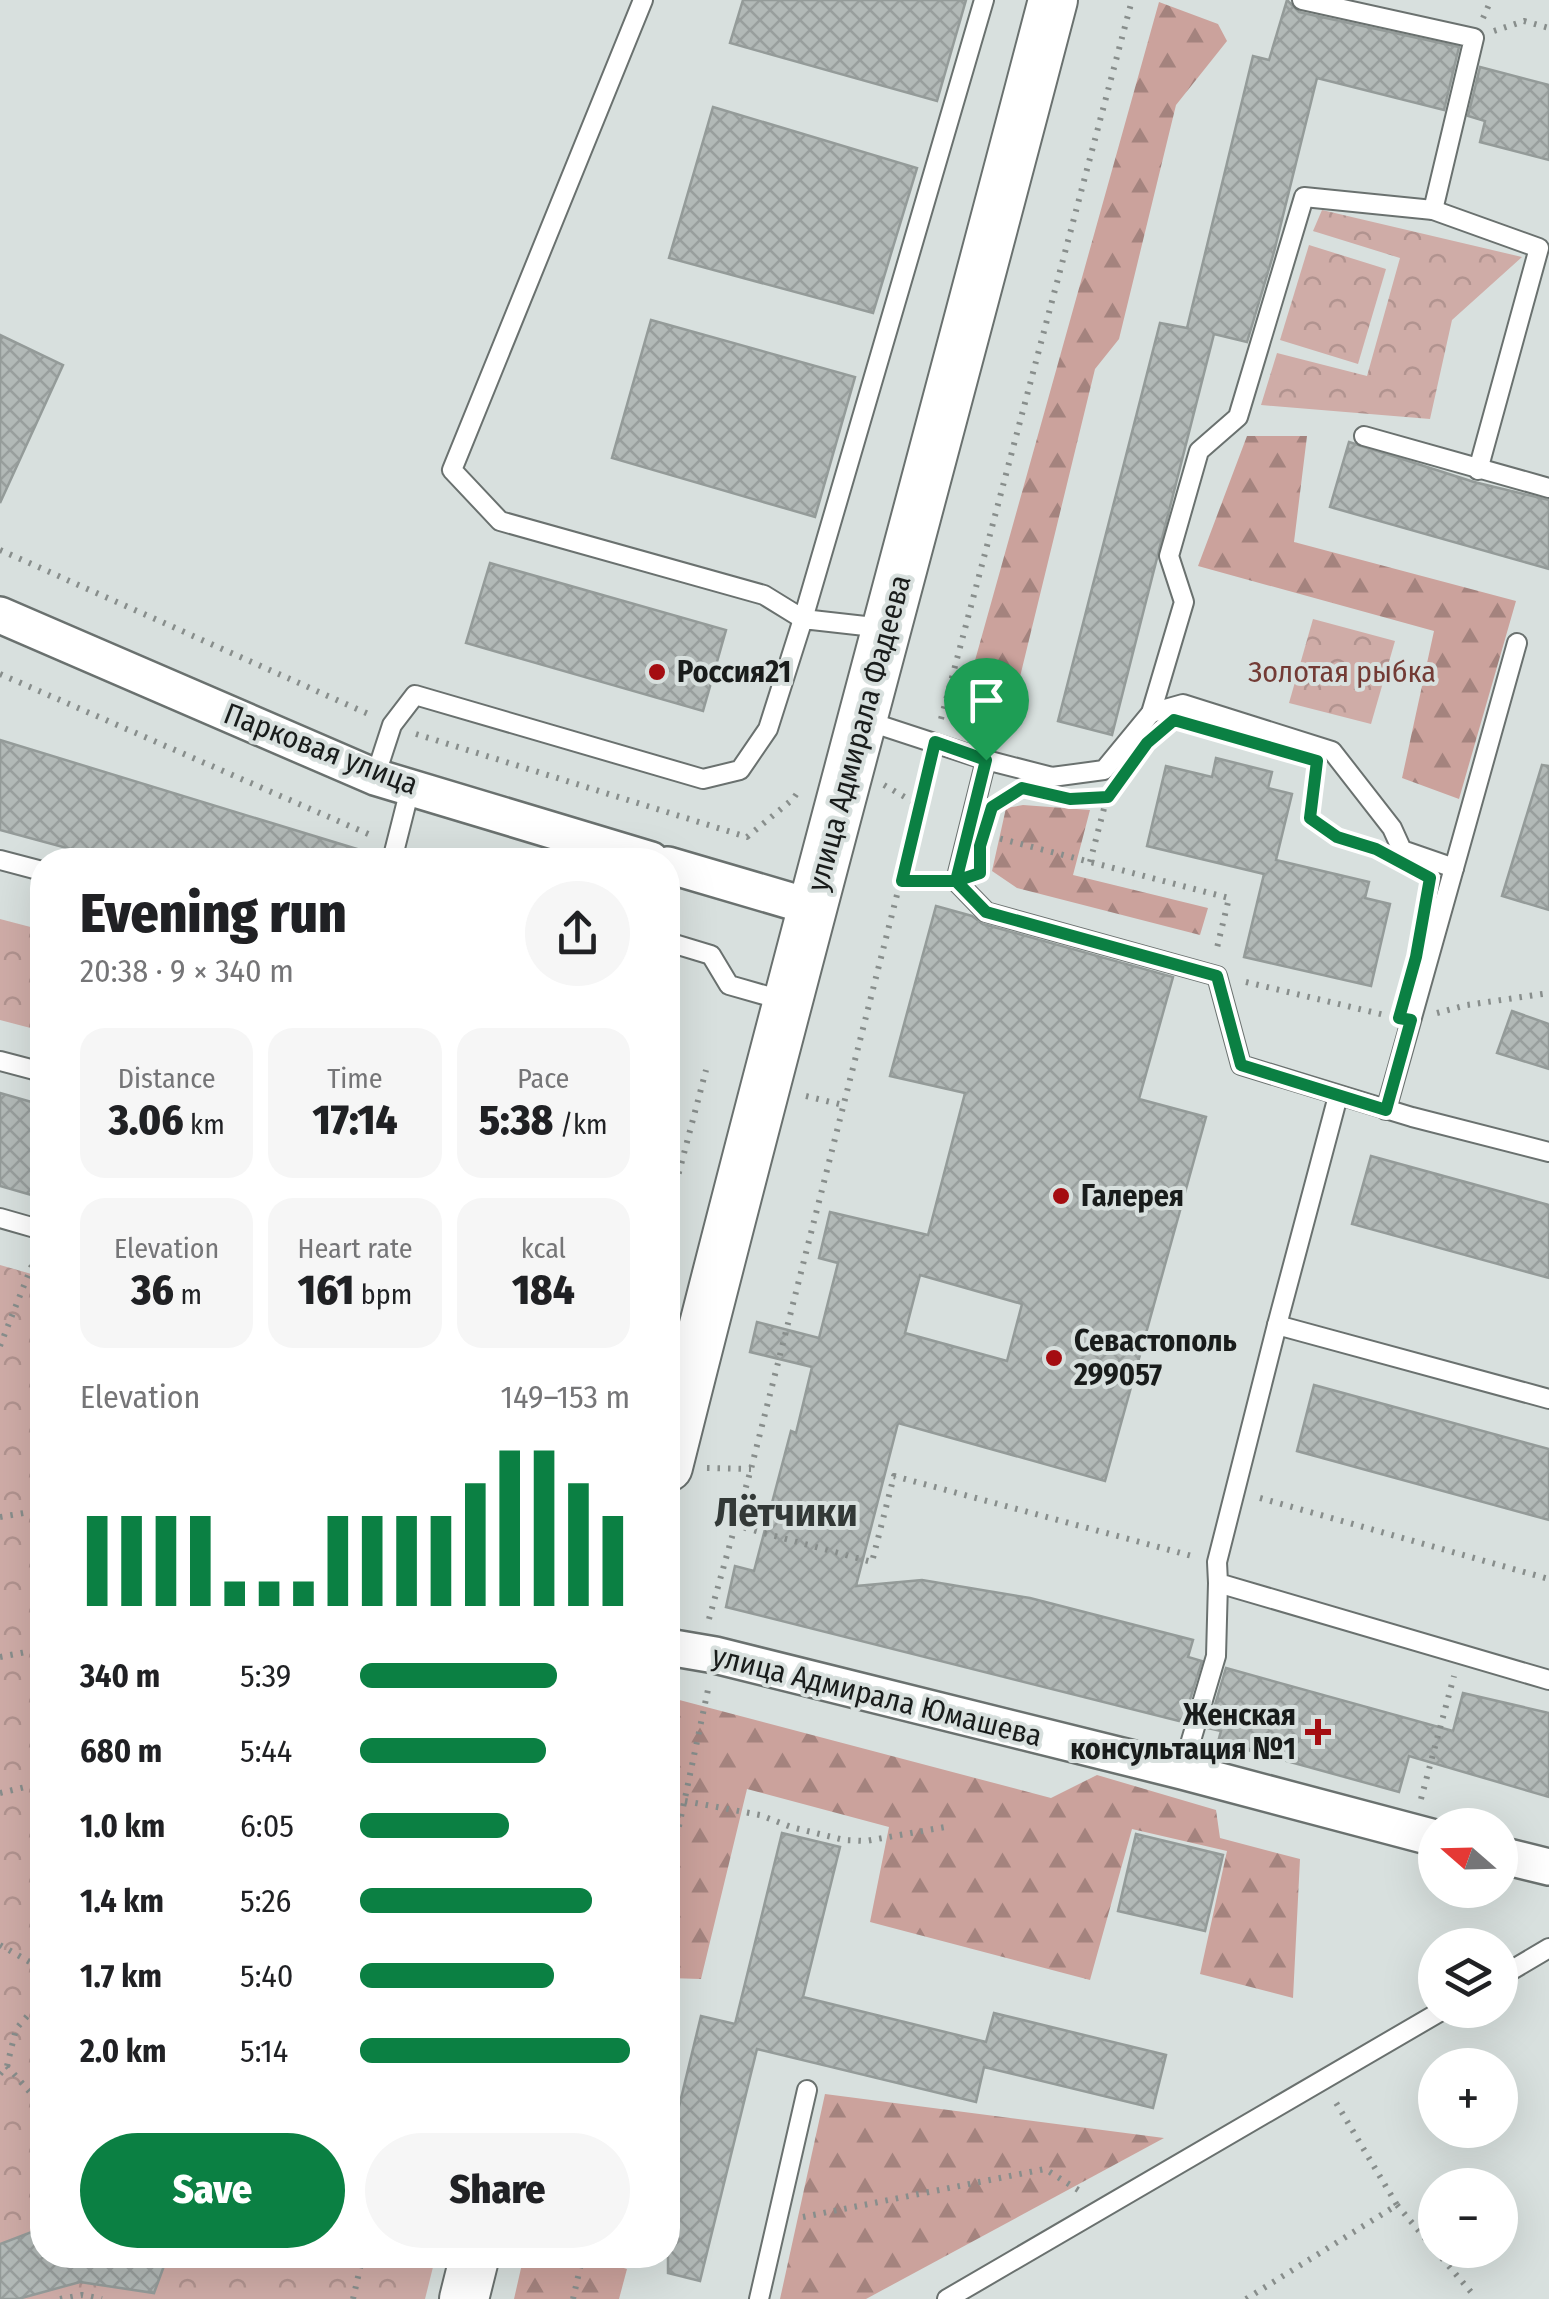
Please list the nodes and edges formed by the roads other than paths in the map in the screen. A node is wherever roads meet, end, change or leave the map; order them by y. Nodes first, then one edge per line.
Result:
1 (644, 0) edge
2 (984, 0) edge
3 (1053, 0) edge
4 (1302, 0) edge
5 (1434, 210) junction
6 (1364, 436) dead end
7 (1478, 470) junction
8 (1549, 488) edge
9 (0, 615) edge
10 (803, 619) junction
11 (888, 628) junction
12 (1518, 643) dead end
13 (1150, 714) junction
14 (864, 720) junction
15 (986, 760) junction
16 (375, 777) junction
17 (411, 786) junction
18 (394, 848) edge
19 (612, 848) edge
20 (0, 860) edge
21 (30, 868) edge
22 (1454, 868) junction
23 (680, 869) edge
24 (811, 907) junction
25 (680, 945) edge
26 (786, 1001) junction
27 (0, 1061) edge
28 (30, 1069) edge
29 (1338, 1096) junction
30 (1386, 1110) junction
31 (1549, 1152) edge
32 (0, 1218) edge
33 (30, 1227) edge
34 (1278, 1325) junction
35 (1549, 1399) edge
36 (684, 1467) edge
37 (1218, 1584) junction
38 (680, 1649) edge
39 (1549, 1680) edge
40 (1182, 1771) junction
41 (1418, 1824) edge
42 (1518, 1860) edge
43 (1549, 1867) edge
44 (1549, 1948) edge
45 (1518, 1966) edge
46 (1418, 2025) edge
47 (807, 2090) dead end
48 (472, 2268) edge
49 (464, 2299) edge
50 (760, 2299) edge
51 (947, 2299) edge

1 - 10 lane
2 - 10 lane
3 - 11 main road, улица Адмирала Фадеева
4 - 5 lane
5 - 7 lane
5 - 13 lane
6 - 7 lane
7 - 8 lane
9 - 16 street, Парковая улица
10 - 11 lane
10 - 16 lane
11 - 14 main road, улица Адмирала Фадеева
12 - 22 lane
13 - 15 lane
13 - 22 lane
14 - 15 lane
14 - 24 main road, улица Адмирала Фадеева
15 - 29 lane
16 - 17 street, Парковая улица
17 - 18 lane
17 - 19 street, Парковая улица
20 - 21 lane
22 - 30 lane
23 - 24 street
24 - 26 main road, улица Адмирала Фадеева
25 - 26 lane
26 - 36 main road, улица Адмирала Фадеева
27 - 28 lane
29 - 30 lane
29 - 34 lane
30 - 31 lane
32 - 33 lane
34 - 35 lane
34 - 37 lane
37 - 39 lane
37 - 40 lane
38 - 40 street, улица Адмирала Юмашева
40 - 41 street, улица Адмирала Юмашева
42 - 43 street
44 - 45 lane
46 - 51 lane
47 - 50 lane
48 - 49 main road

